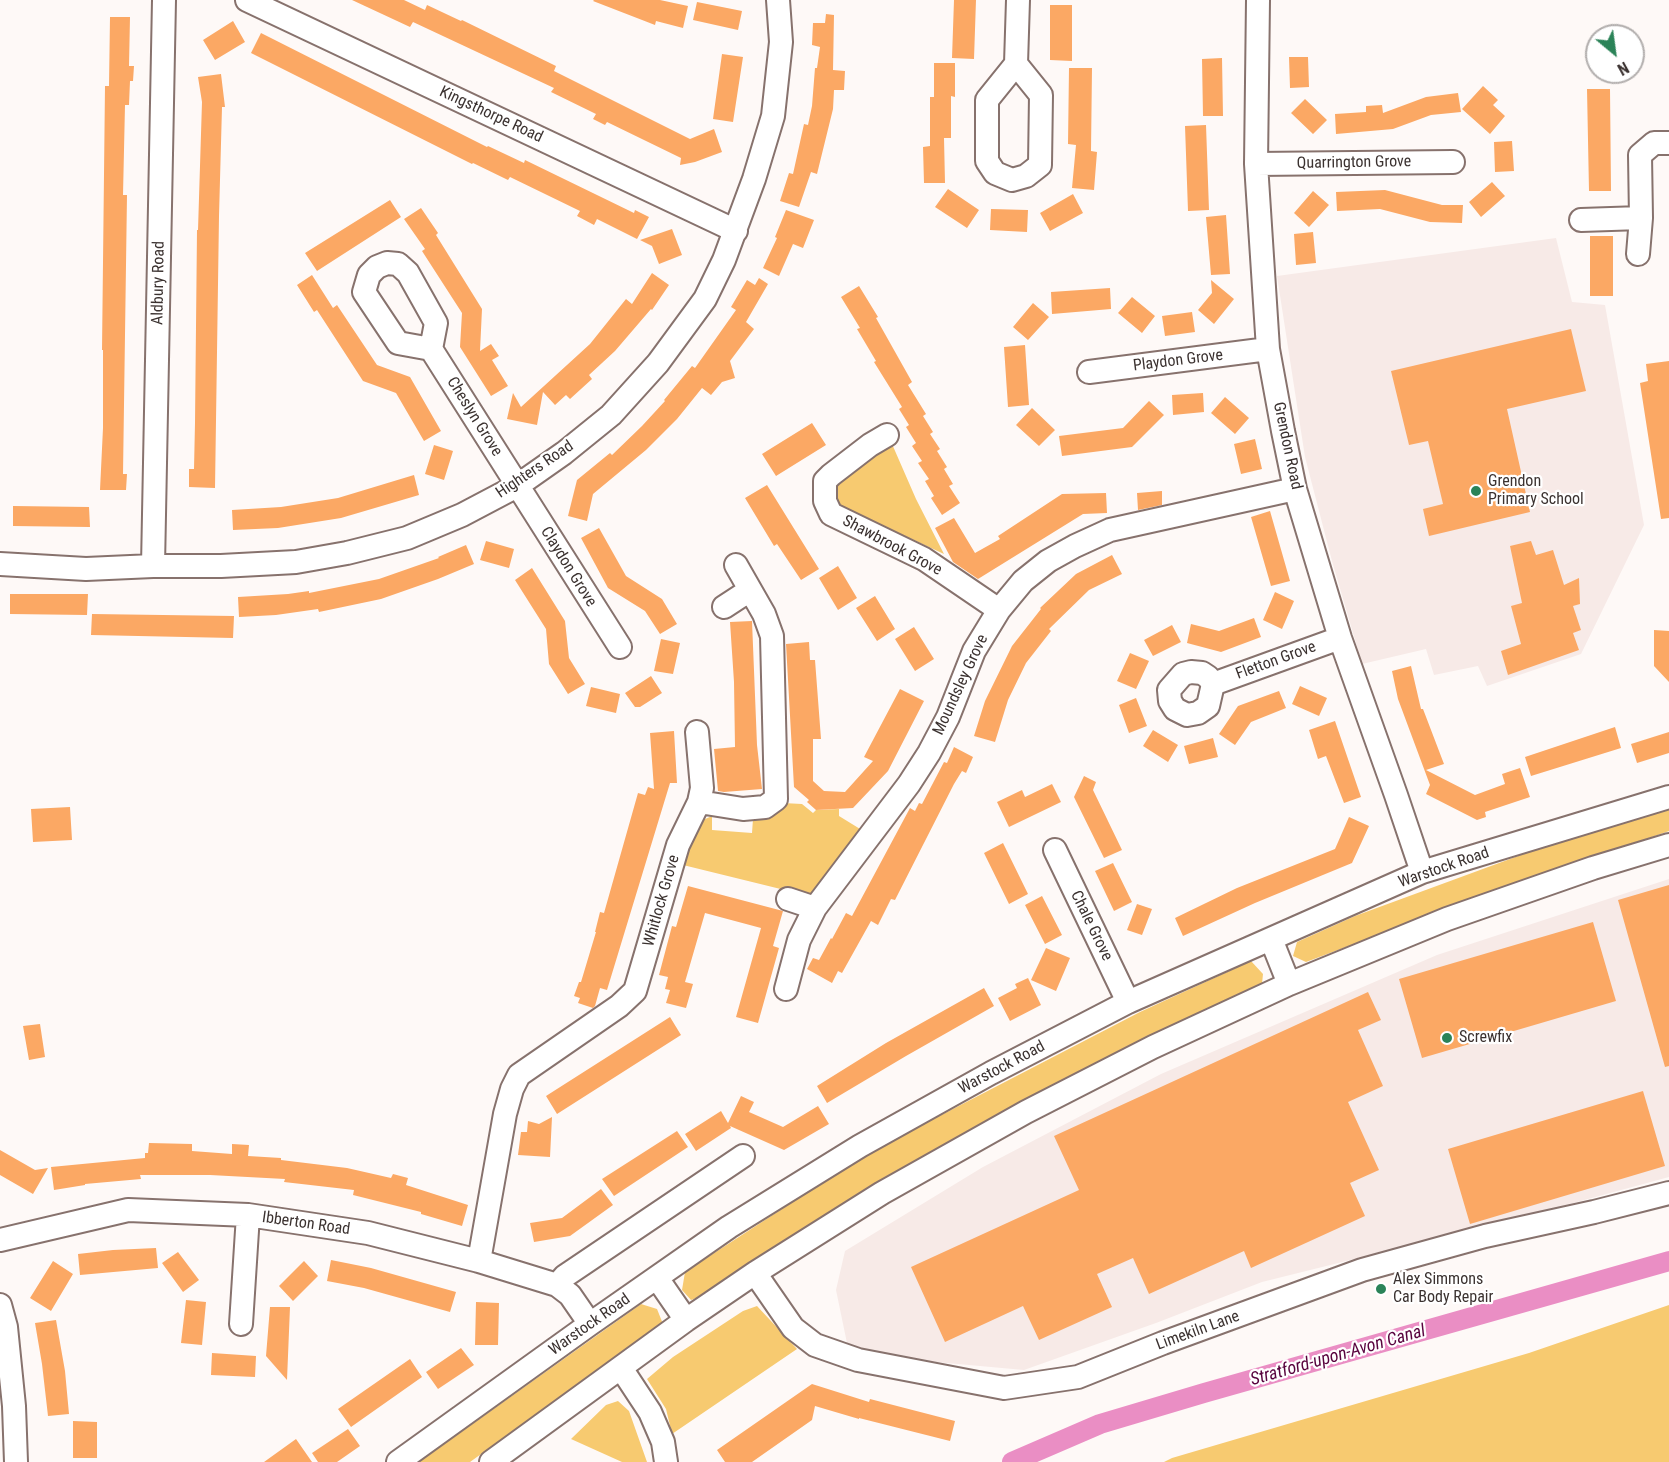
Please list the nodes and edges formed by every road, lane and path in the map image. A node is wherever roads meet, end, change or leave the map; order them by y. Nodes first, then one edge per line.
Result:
1 (164, 0) edge
2 (247, 0) edge
3 (778, 0) edge
4 (1018, 0) edge
5 (1258, 0) edge
6 (1016, 64) dead end
7 (1669, 143) edge
8 (1453, 162) dead end
9 (1256, 164) junction
10 (1641, 218) junction
11 (1581, 220) dead end
12 (736, 231) junction
13 (1638, 254) dead end
14 (431, 349) dead end
15 (1268, 349) junction
16 (1089, 372) dead end
17 (872, 436) dead end
18 (517, 486) junction
19 (1295, 489) junction
20 (0, 564) edge
21 (736, 565) dead end
22 (153, 566) junction
23 (750, 590) junction
24 (724, 607) dead end
25 (999, 610) junction
26 (1340, 638) junction
27 (620, 647) dead end
28 (1213, 684) dead end
29 (697, 732) dead end
30 (1669, 797) edge
31 (699, 802) junction
32 (1669, 845) edge
33 (1055, 850) dead end
34 (1422, 872) junction
35 (788, 899) dead end
36 (815, 909) junction
37 (1271, 939) junction
38 (1289, 984) junction
39 (786, 988) dead end
40 (1128, 1002) junction
41 (744, 1156) dead end
42 (1669, 1192) edge
43 (248, 1215) junction
44 (0, 1240) edge
45 (478, 1261) junction
46 (755, 1273) junction
47 (657, 1278) junction
48 (557, 1285) junction
49 (0, 1305) edge
50 (686, 1320) junction
51 (241, 1324) dead end
52 (590, 1324) junction
53 (621, 1368) junction
54 (16, 1462) edge
55 (398, 1462) edge
56 (491, 1462) edge
57 (666, 1462) edge

1 - 22 street, Aldbury Road
2 - 12 street, Kingsthorpe Road
3 - 12 street, Highters Road
4 - 6 street
5 - 9 street, Grendon Road
7 - 10 street
8 - 9 street, Quarrington Grove
9 - 15 street, Grendon Road
10 - 11 street
10 - 13 street
12 - 18 street, Highters Road
14 - 18 street, Cheslyn Grove
15 - 16 street, Playdon Grove
15 - 19 street, Grendon Road
17 - 25 street, Shawbrook Grove
18 - 22 street, Highters Road
18 - 27 street, Claydon Grove
19 - 25 street, Moundsley Grove
19 - 26 street, Grendon Road
20 - 22 street, Highters Road
21 - 23 street
23 - 24 street
23 - 31 street
25 - 36 street, Moundsley Grove
26 - 28 street, Fletton Grove
26 - 34 street, Grendon Road
29 - 31 street
30 - 34 street, Warstock Road
31 - 45 street, Whitlock Grove
32 - 38 street
33 - 40 street, Chale Grove
34 - 37 street, Warstock Road
35 - 36 street
36 - 39 street, Moundsley Grove
37 - 38 street
37 - 40 street, Warstock Road
38 - 46 street
40 - 47 street, Warstock Road
41 - 48 street
42 - 46 street, Limekiln Lane
43 - 44 street, Ibberton Road
43 - 45 street, Ibberton Road
43 - 51 street
45 - 48 street, Ibberton Road
46 - 50 street
47 - 50 street
47 - 52 street, Warstock Road
48 - 52 street, Ibberton Road
49 - 54 street
50 - 53 street
52 - 55 street, Warstock Road
53 - 56 street
53 - 57 street

